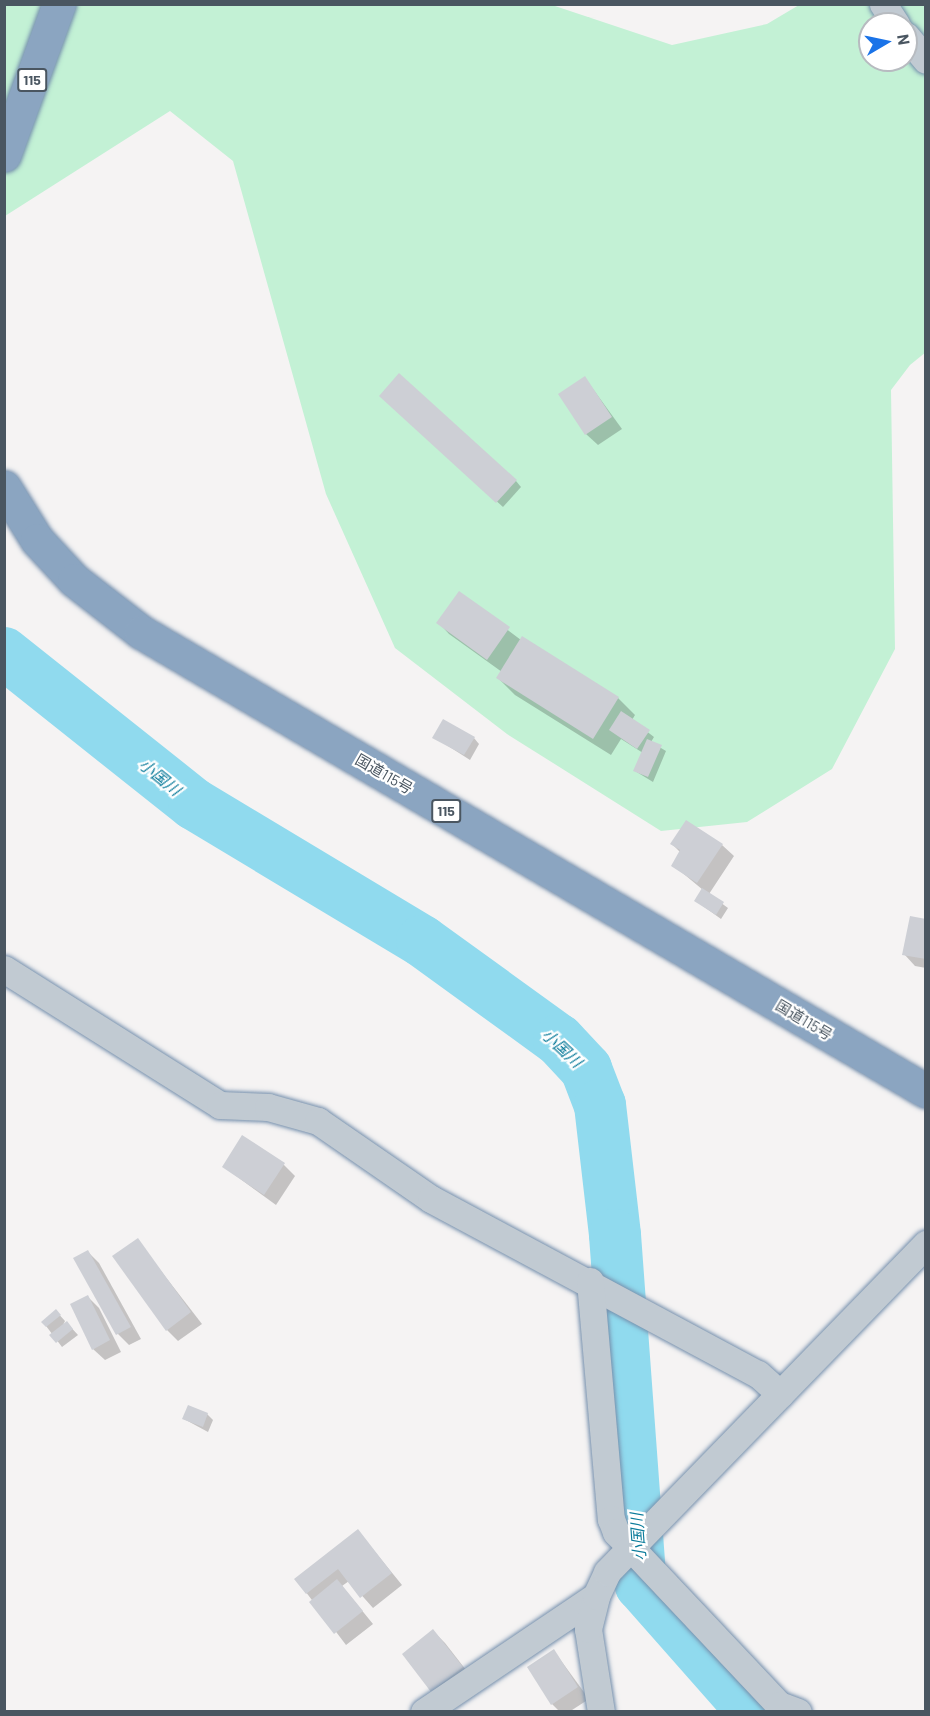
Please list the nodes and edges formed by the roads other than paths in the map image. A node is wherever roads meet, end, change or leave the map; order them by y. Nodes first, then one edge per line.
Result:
1 (59, 4) edge
2 (4, 155) edge
3 (4, 488) edge
4 (4, 969) edge
5 (926, 1091) edge
6 (926, 1244) edge
7 (590, 1281) junction
8 (780, 1394) junction
9 (629, 1549) junction
10 (596, 1596) junction
11 (424, 1712) edge
12 (601, 1712) edge
13 (798, 1712) edge

1 - 2 highway, 115
3 - 5 highway, 国道115号 / 115
4 - 7 street
6 - 8 street
7 - 8 street
7 - 9 street
8 - 9 street
9 - 10 street
9 - 13 street
10 - 11 street
10 - 12 street

